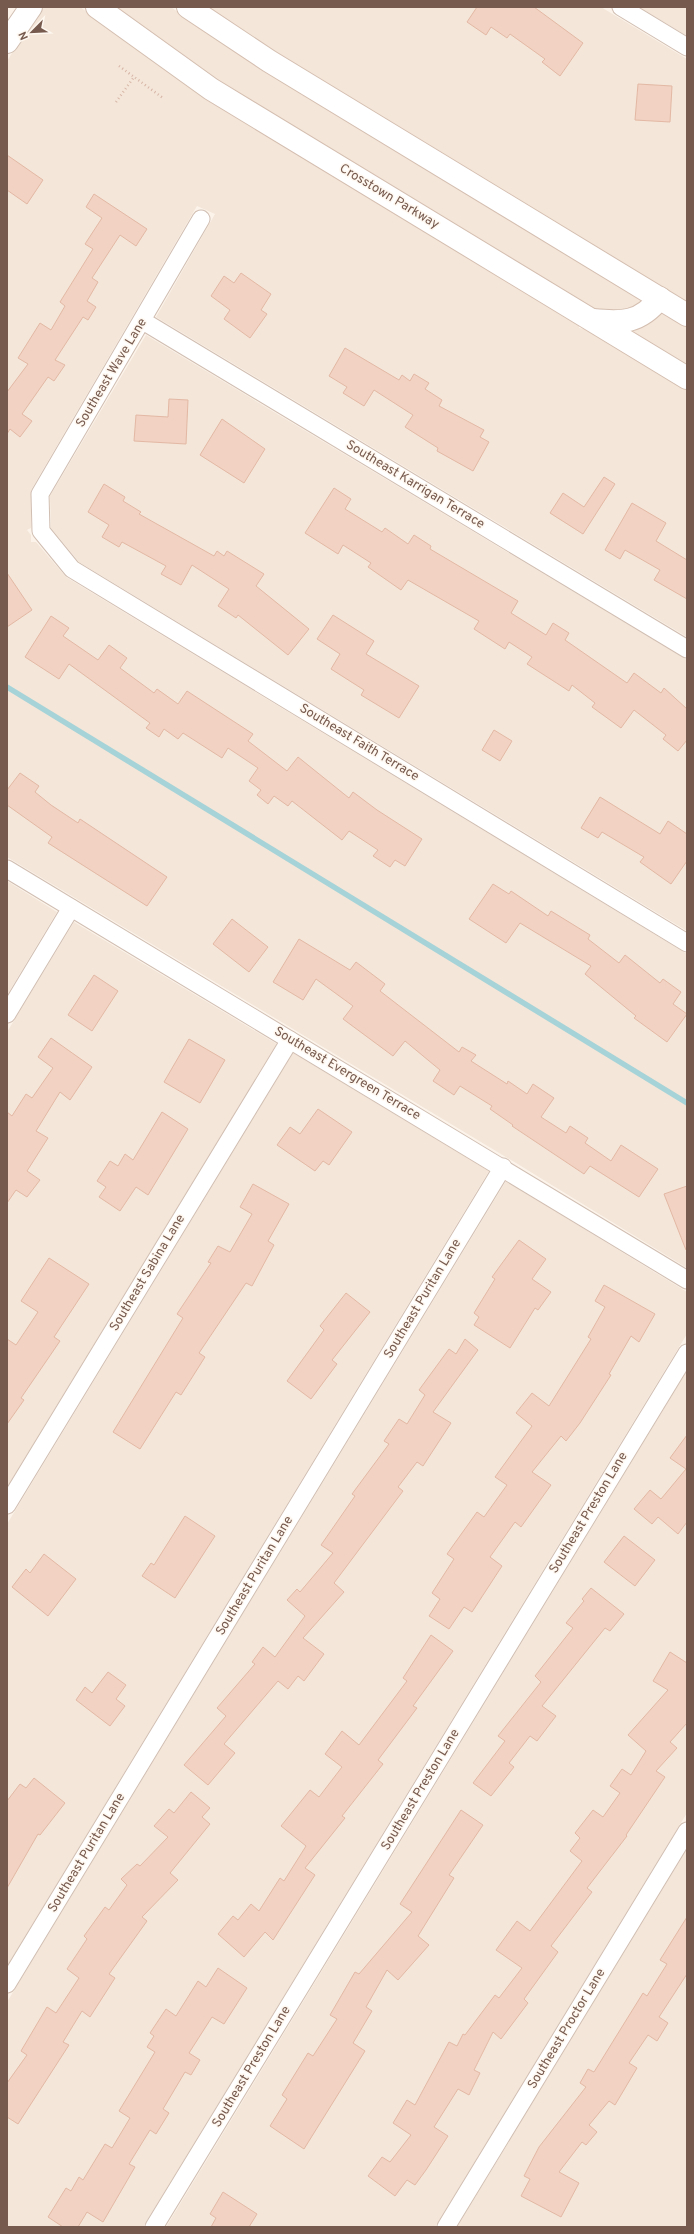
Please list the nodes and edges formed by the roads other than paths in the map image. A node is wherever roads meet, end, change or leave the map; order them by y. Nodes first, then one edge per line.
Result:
1 (32, 7) edge
2 (96, 7) edge
3 (188, 7) edge
4 (621, 7) edge
5 (7, 42) edge
6 (687, 48) edge
7 (202, 219) dead end
8 (660, 298) junction
9 (687, 315) edge
10 (590, 320) junction
11 (143, 321) junction
12 (687, 378) edge
13 (41, 532) joint
14 (687, 648) edge
15 (7, 869) edge
16 (71, 908) junction
17 (687, 943) edge
18 (7, 1014) edge
19 (290, 1040) junction
20 (502, 1167) junction
21 (687, 1280) edge
22 (687, 1353) edge
23 (7, 1505) edge
24 (687, 1831) edge
25 (7, 1984) edge
26 (154, 2227) edge
27 (446, 2227) edge

1 - 5 main road
2 - 10 main road, Crosstown Parkway
3 - 8 main road
4 - 6 street
7 - 11 street, Southeast Wave Lane
8 - 9 main road
8 - 10 main road
10 - 12 main road, Crosstown Parkway
11 - 13 street, Southeast Wave Lane
11 - 14 street, Southeast Karrigan Terrace
13 - 17 street, Southeast Faith Terrace
15 - 16 street, Southeast Evergreen Terrace
16 - 18 street
16 - 19 street, Southeast Evergreen Terrace
19 - 20 street, Southeast Evergreen Terrace
19 - 23 street, Southeast Sabina Lane
20 - 21 street, Southeast Evergreen Terrace
20 - 25 street, Southeast Puritan Lane
22 - 26 street, Southeast Preston Lane
24 - 27 street, Southeast Proctor Lane

